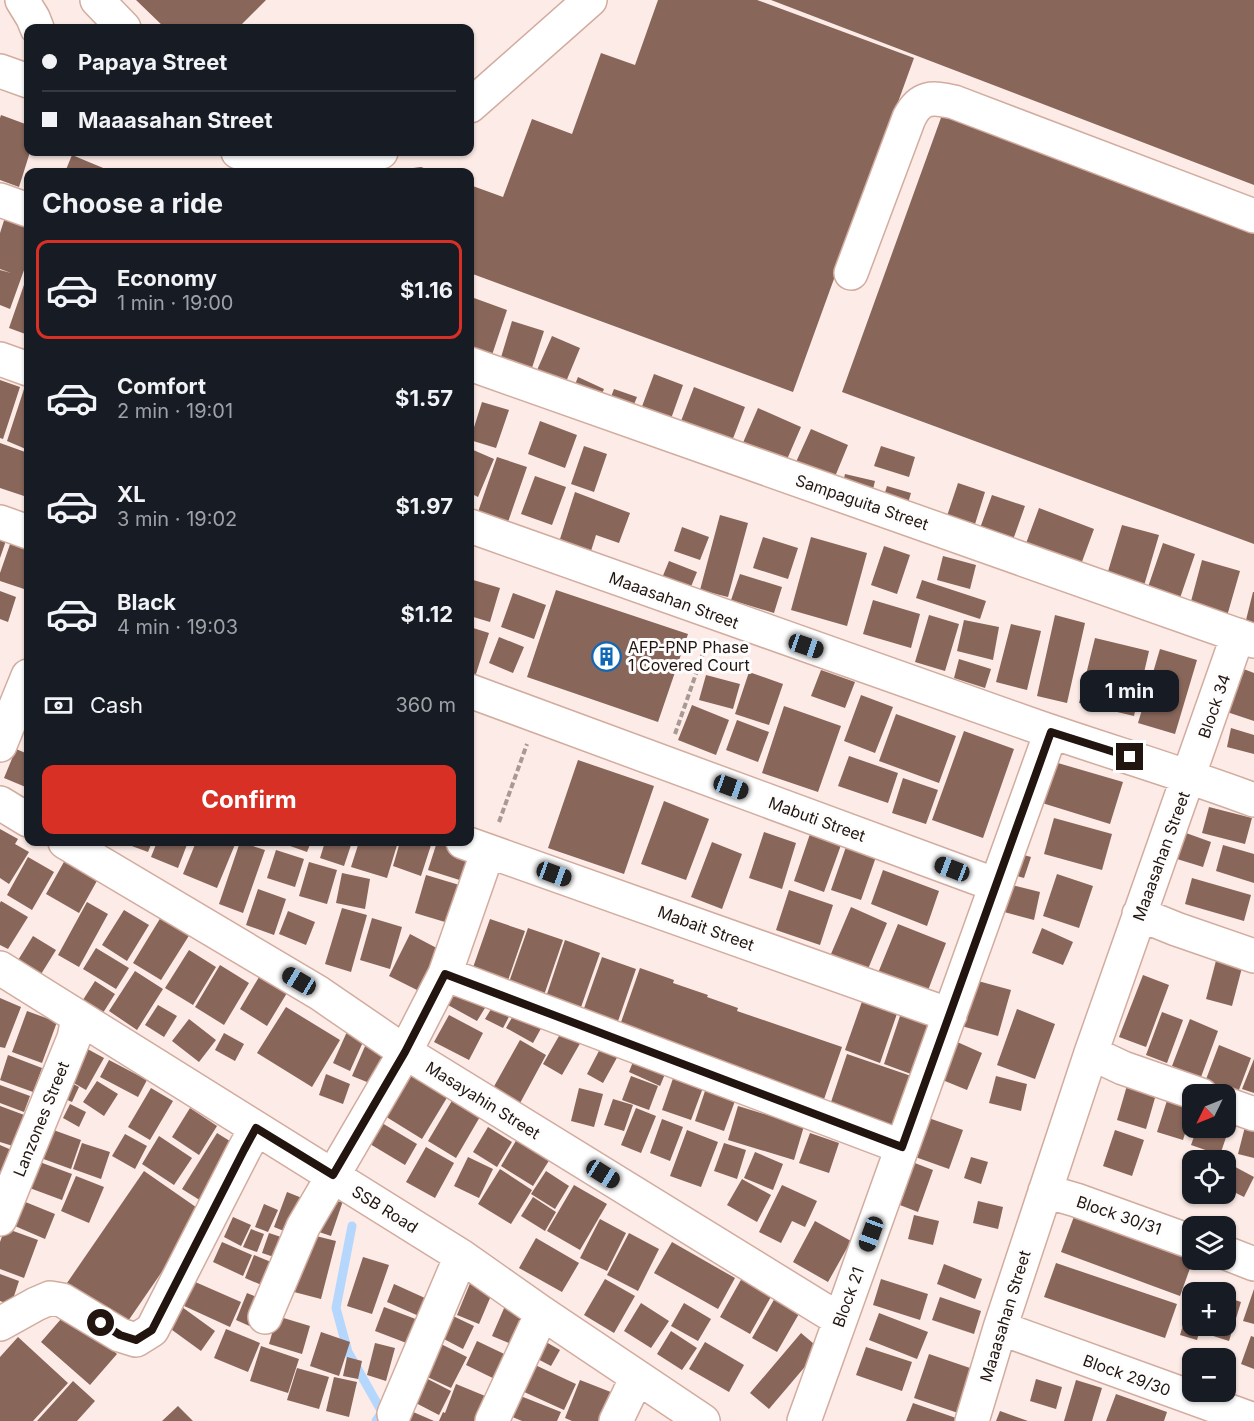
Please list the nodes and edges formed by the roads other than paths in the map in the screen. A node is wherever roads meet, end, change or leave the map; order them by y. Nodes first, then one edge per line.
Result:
1 (22, 0) edge
2 (97, 0) edge
3 (590, 0) edge
4 (35, 24) edge
5 (120, 24) edge
6 (0, 71) edge
7 (24, 80) edge
8 (474, 102) edge
9 (263, 156) edge
10 (364, 156) edge
11 (0, 200) edge
12 (24, 209) edge
13 (1254, 216) edge
14 (851, 273) dead end
15 (0, 359) edge
16 (474, 365) edge
17 (24, 368) edge
18 (0, 522) edge
19 (474, 527) edge
20 (24, 531) edge
21 (1246, 638) edge
22 (21, 681) edge
23 (474, 692) edge
24 (1051, 732) junction
25 (0, 745) edge
26 (1190, 776) junction
27 (1254, 800) edge
28 (0, 803) edge
29 (24, 818) edge
30 (72, 846) edge
31 (476, 846) edge
32 (996, 885) junction
33 (1139, 914) junction
34 (1254, 956) edge
35 (0, 968) edge
36 (445, 974) junction
37 (950, 1015) junction
38 (78, 1019) junction
39 (405, 1052) junction
40 (1091, 1053) junction
41 (1182, 1088) edge
42 (1236, 1107) edge
43 (1254, 1113) edge
44 (256, 1128) junction
45 (902, 1147) junction
46 (336, 1169) junction
47 (1045, 1191) junction
48 (0, 1219) edge
49 (1182, 1238) edge
50 (461, 1256) junction
51 (1236, 1257) edge
52 (1254, 1264) edge
53 (542, 1313) junction
54 (265, 1317) dead end
55 (840, 1320) junction
56 (0, 1324) edge
57 (1000, 1328) junction
58 (637, 1377) junction
59 (394, 1414) dead end
60 (1254, 1420) edge
61 (492, 1421) edge
62 (616, 1421) edge
63 (703, 1421) edge
64 (804, 1421) edge
65 (972, 1421) edge

1 - 4 street
2 - 5 street
3 - 8 street
6 - 7 street
9 - 10 street
11 - 12 street
13 - 14 street
15 - 17 street
16 - 21 street, Sampaguita Street
18 - 20 street
19 - 24 street, Maaasahan Street
21 - 26 street, Block 34
22 - 25 street
23 - 32 street, Mabuti Street
24 - 26 street, Maaasahan Street
24 - 32 street, Block 21
26 - 27 street
26 - 33 street, Maaasahan Street
28 - 29 street
30 - 39 street, Masayahin Street
31 - 36 street
31 - 37 street, Mabait Street
32 - 37 street, Block 21
33 - 34 street
33 - 40 street, Maaasahan Street
35 - 38 street, SSB Road
36 - 39 street
36 - 45 street
37 - 45 street, Block 21
38 - 44 street, SSB Road
38 - 48 street, Lanzones Street
39 - 46 street
39 - 55 street, Masayahin Street
40 - 41 street
40 - 47 street, Maaasahan Street
42 - 43 street
44 - 46 street, SSB Road
44 - 56 street
45 - 55 street, Block 21
46 - 50 street, SSB Road
46 - 54 street
47 - 49 street, Block 30/31
47 - 57 street, Maaasahan Street
50 - 53 street, SSB Road
50 - 59 street
51 - 52 street
53 - 58 street, SSB Road
53 - 61 street
55 - 64 street, Block 21
57 - 60 street, Block 29/30
57 - 65 street, Maaasahan Street
58 - 62 street
58 - 63 street, SSB Road

